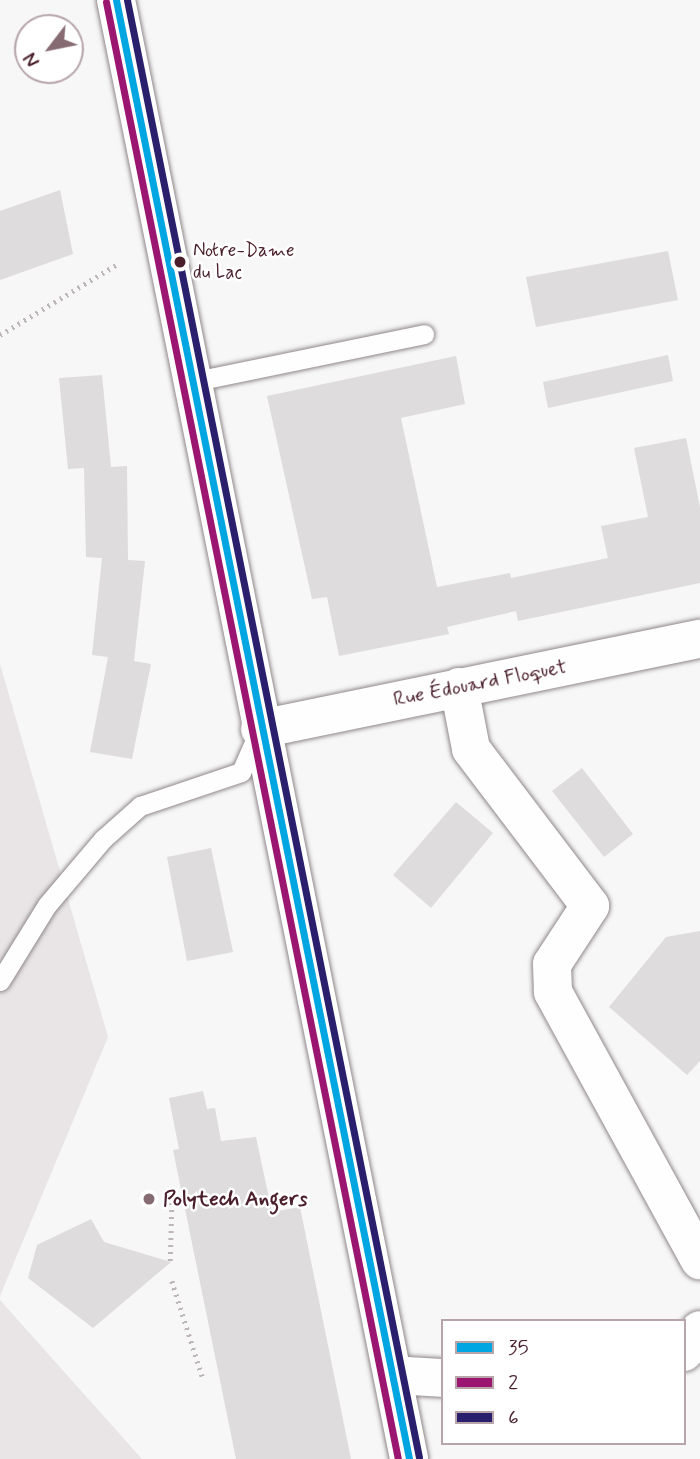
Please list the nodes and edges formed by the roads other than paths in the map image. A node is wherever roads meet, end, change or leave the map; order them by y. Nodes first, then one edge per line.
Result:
1 (116, 0) edge
2 (424, 334) dead end
3 (191, 382) junction
4 (700, 639) edge
5 (459, 687) junction
6 (260, 729) junction
7 (0, 981) edge
8 (700, 1260) edge
9 (700, 1330) edge
10 (686, 1349) edge
11 (393, 1375) junction
12 (441, 1378) edge
13 (409, 1459) edge

1 - 3 street
2 - 3 lane
3 - 6 street
4 - 5 street, Rue Édouard Floquet
5 - 6 street, Rue Édouard Floquet
5 - 8 street
6 - 7 lane
6 - 11 street
9 - 10 street
11 - 12 street
11 - 13 street

